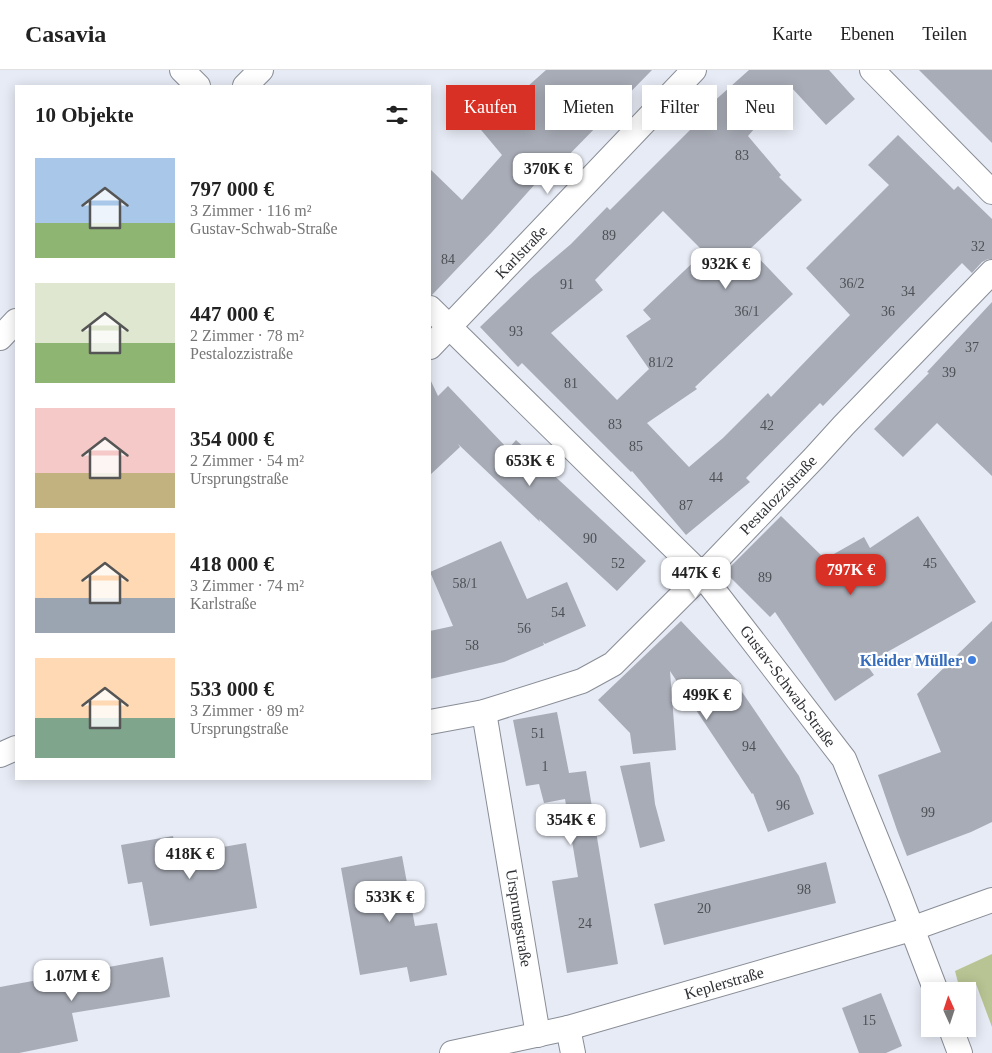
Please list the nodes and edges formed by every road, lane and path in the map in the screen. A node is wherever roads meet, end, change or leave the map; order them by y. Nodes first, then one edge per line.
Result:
1 (182, 70) edge
2 (261, 70) edge
3 (694, 70) edge
4 (872, 70) edge
5 (197, 85) edge
6 (246, 85) edge
7 (992, 192) edge
8 (992, 272) edge
9 (431, 309) edge
10 (15, 322) edge
11 (450, 327) junction
12 (0, 338) edge
13 (431, 346) edge
14 (702, 575) junction
15 (484, 712) junction
16 (431, 722) edge
17 (15, 748) edge
18 (0, 755) edge
19 (992, 900) edge
20 (911, 929) junction
21 (932, 982) edge
22 (568, 1028) junction
23 (538, 1035) junction
24 (954, 1038) edge
25 (452, 1053) edge
26 (573, 1053) edge
27 (960, 1053) edge

1 - 5 street
2 - 6 street
3 - 11 street, Karlstraße
4 - 7 street
8 - 14 street, Pestalozzistraße
9 - 11 street, Gustav-Schwab-Straße
10 - 12 street
11 - 13 street, Karlstraße
11 - 14 street, Gustav-Schwab-Straße
14 - 15 street, Pestalozzistraße
14 - 20 street, Gustav-Schwab-Straße
15 - 16 street, Pestalozzistraße
15 - 23 street, Ursprungstraße
17 - 18 street
19 - 20 street, Keplerstraße
20 - 21 street, Gustav-Schwab-Straße
20 - 22 street, Keplerstraße
22 - 23 street, Keplerstraße
22 - 26 street
23 - 25 street, Keplerstraße
24 - 27 street

